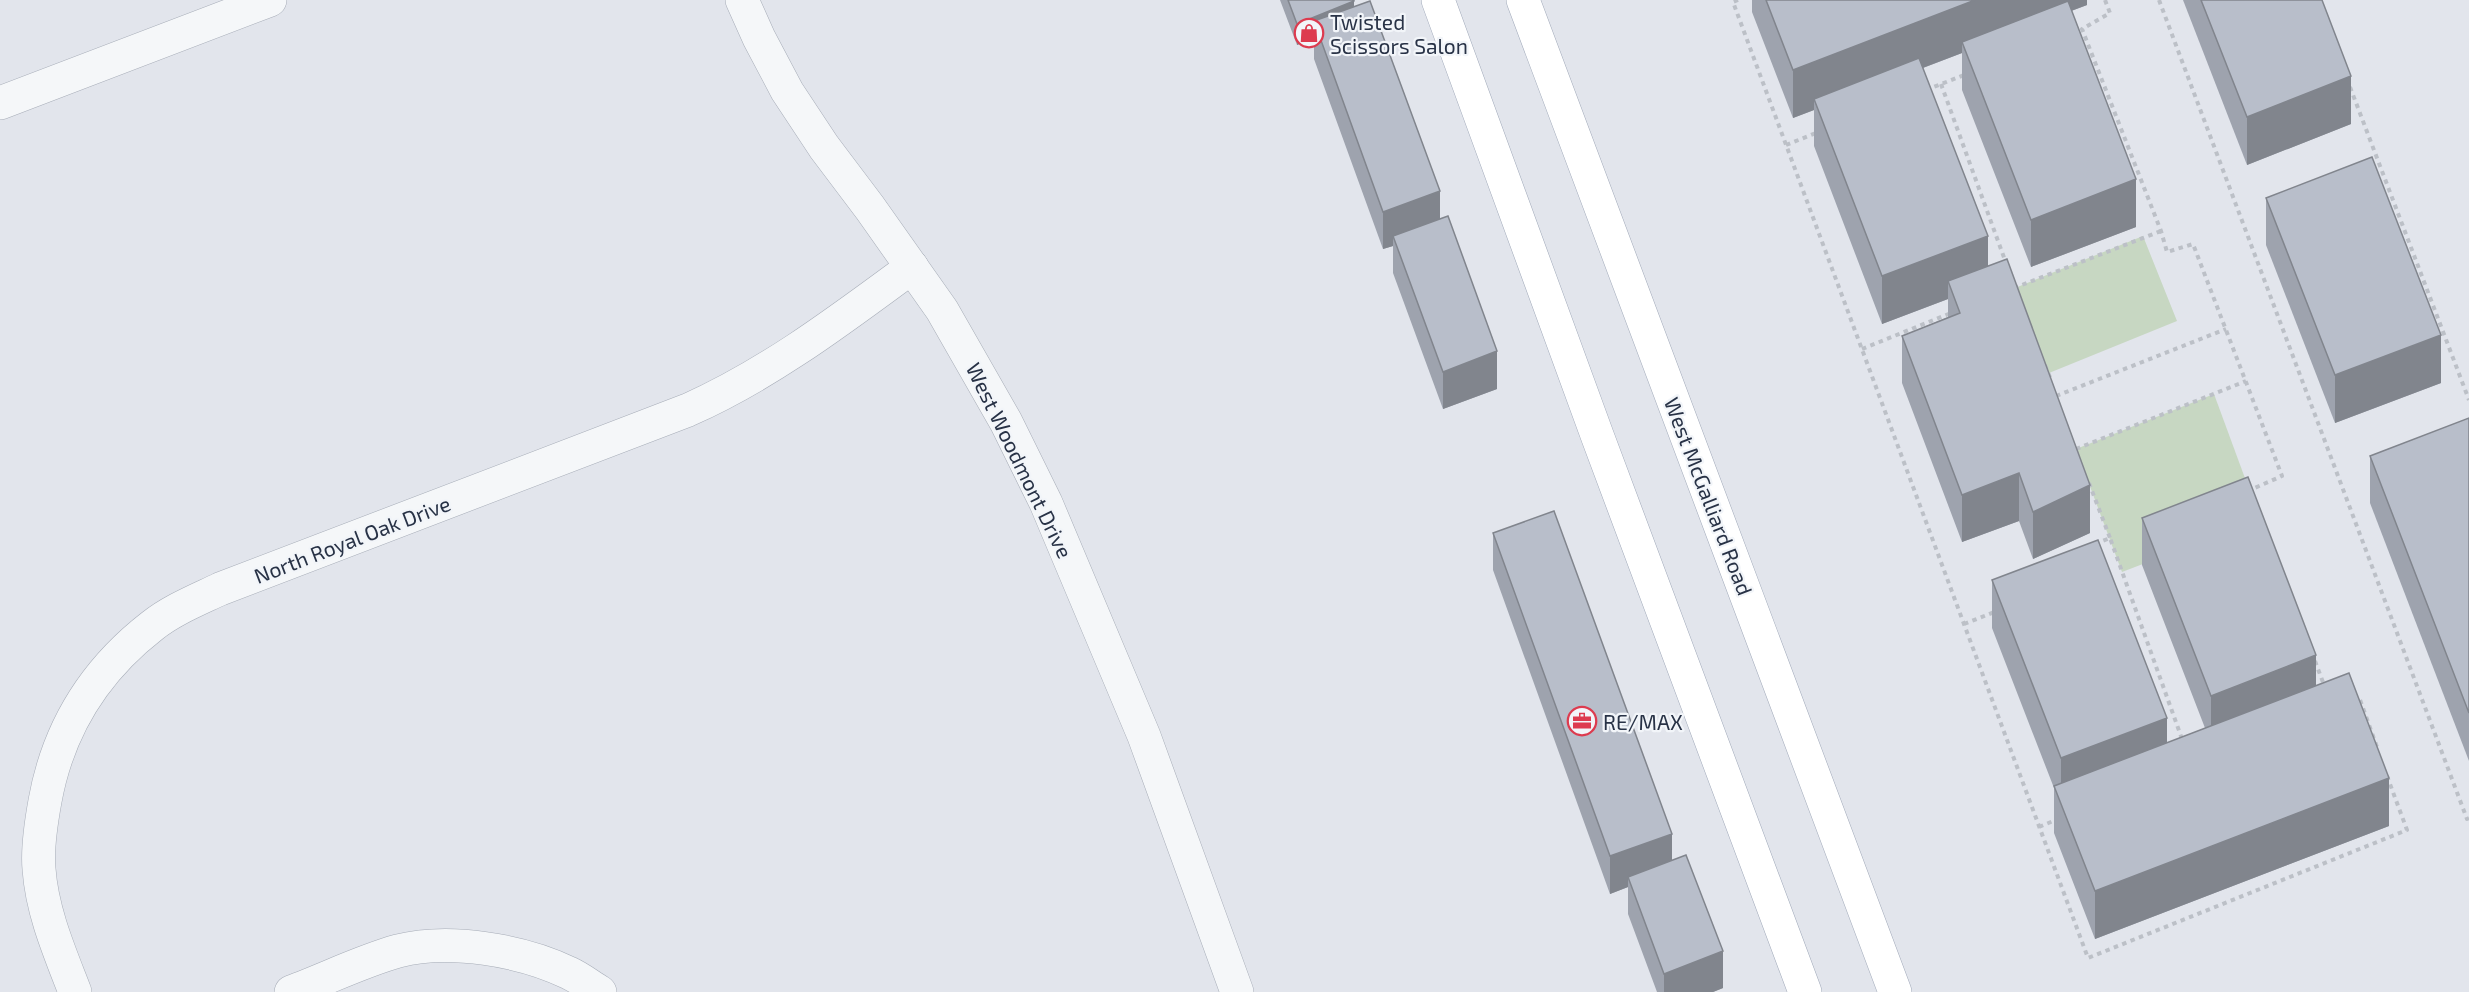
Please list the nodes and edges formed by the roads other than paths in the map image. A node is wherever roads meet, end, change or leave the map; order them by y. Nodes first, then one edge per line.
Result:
1 (270, 0) edge
2 (742, 0) edge
3 (1438, 0) edge
4 (1523, 0) edge
5 (0, 103) edge
6 (912, 267) junction
7 (75, 992) edge
8 (291, 992) edge
9 (600, 992) edge
10 (1237, 992) edge
11 (1806, 992) edge
12 (1895, 992) edge

1 - 5 street
2 - 6 street, West Woodmont Drive
3 - 11 main road
4 - 12 main road, West McGalliard Road
6 - 7 street, North Royal Oak Drive
6 - 10 street, West Woodmont Drive
8 - 9 street

